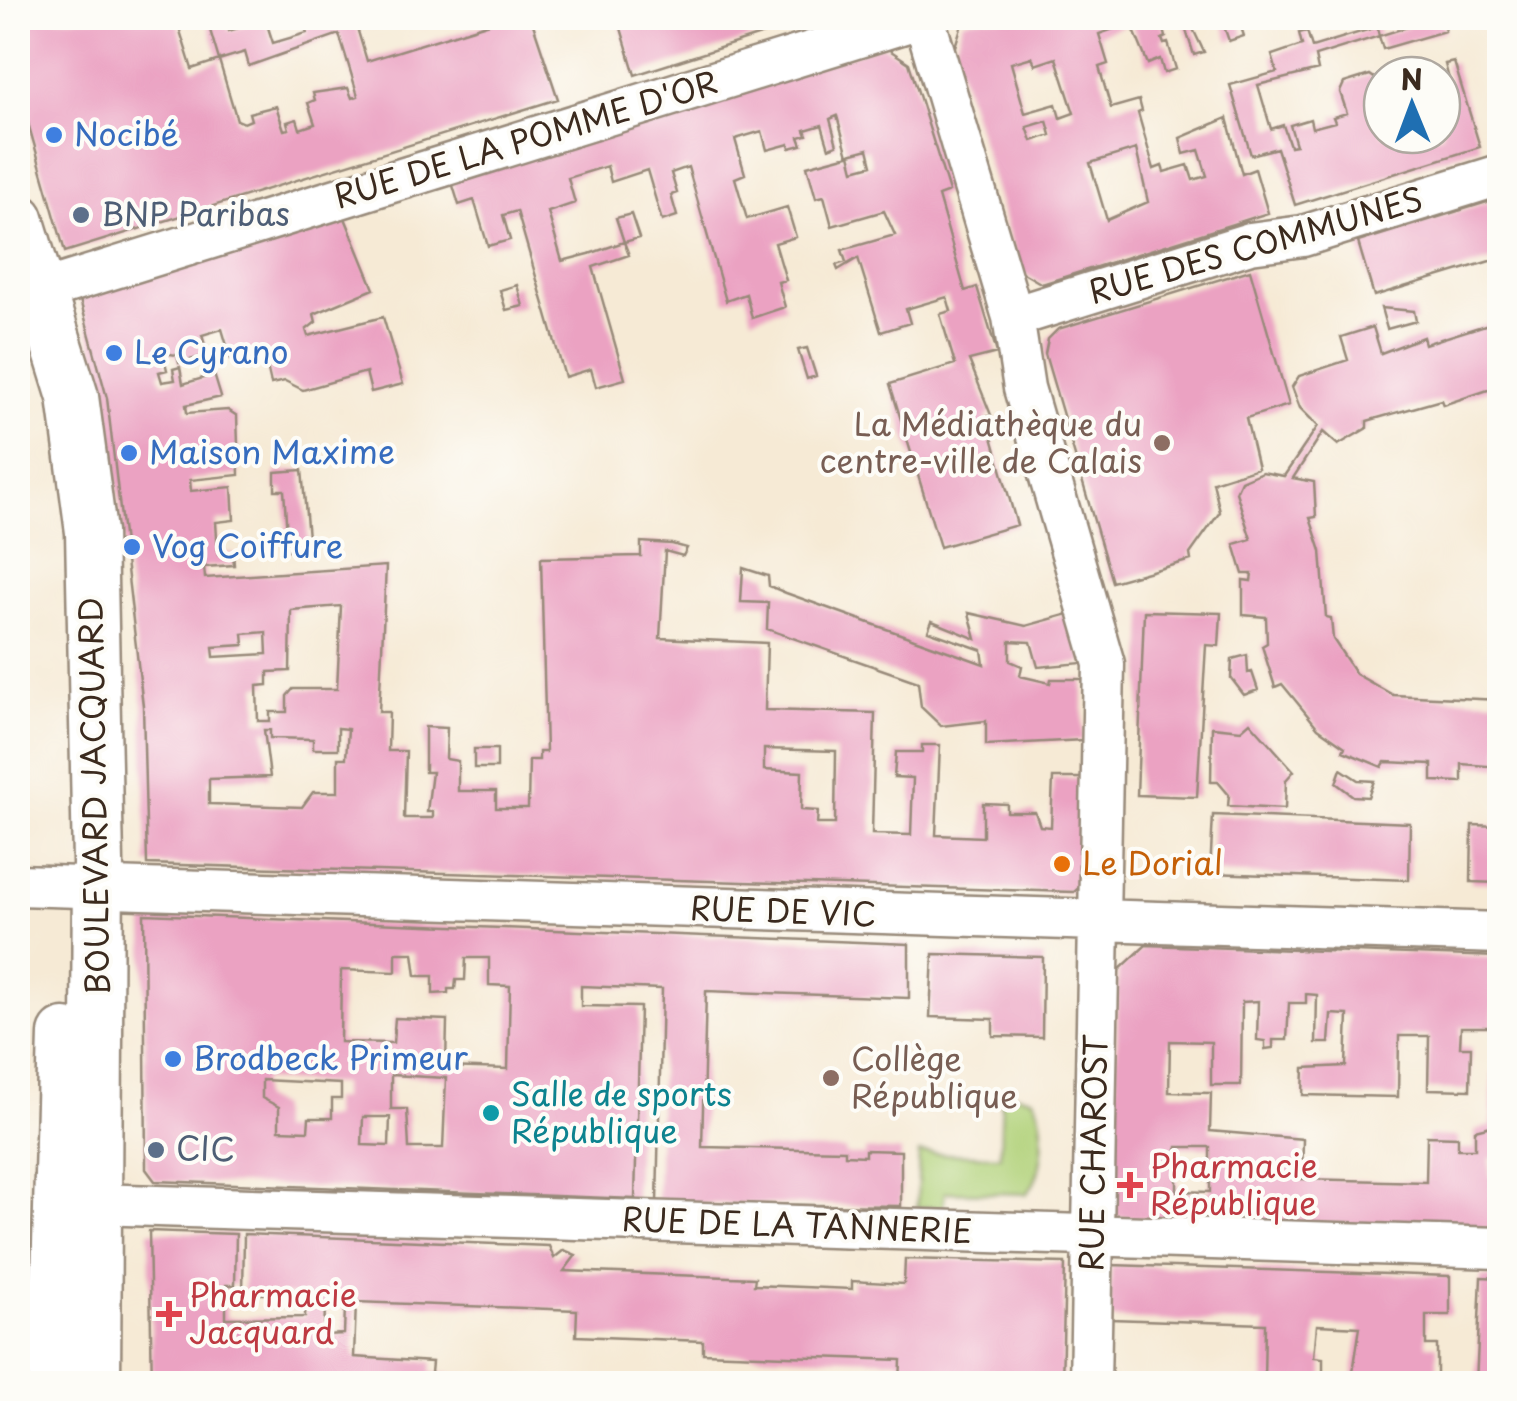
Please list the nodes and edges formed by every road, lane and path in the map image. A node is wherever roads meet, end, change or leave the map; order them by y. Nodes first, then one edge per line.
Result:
1 (922, 18) edge
2 (1500, 175) edge
3 (18, 218) edge
4 (25, 296) edge
5 (1013, 317) junction
6 (18, 885) edge
7 (82, 889) junction
8 (1098, 922) junction
9 (1500, 933) edge
10 (95, 1204) junction
11 (1092, 1236) junction
12 (1500, 1248) edge
13 (54, 1384) edge
14 (95, 1384) edge
15 (1090, 1384) edge

1 - 4 street, RUE DE LA POMME D'OR
1 - 5 street, RUE CHAROST
2 - 5 street, RUE DES COMMUNES
3 - 4 street, BOULEVARD JACQUARD
4 - 7 street, BOULEVARD JACQUARD
5 - 8 street, RUE CHAROST
6 - 7 street, RUE DE VIC
7 - 8 street, RUE DE VIC
7 - 10 street, BOULEVARD JACQUARD
7 - 13 street, BOULEVARD JACQUARD
8 - 9 street, RUE DE VIC
8 - 11 street, RUE CHAROST
10 - 11 street, RUE DE LA TANNERIE
10 - 14 street, BOULEVARD JACQUARD
11 - 12 street, RUE DE LA TANNERIE
11 - 15 street, RUE CHAROST

